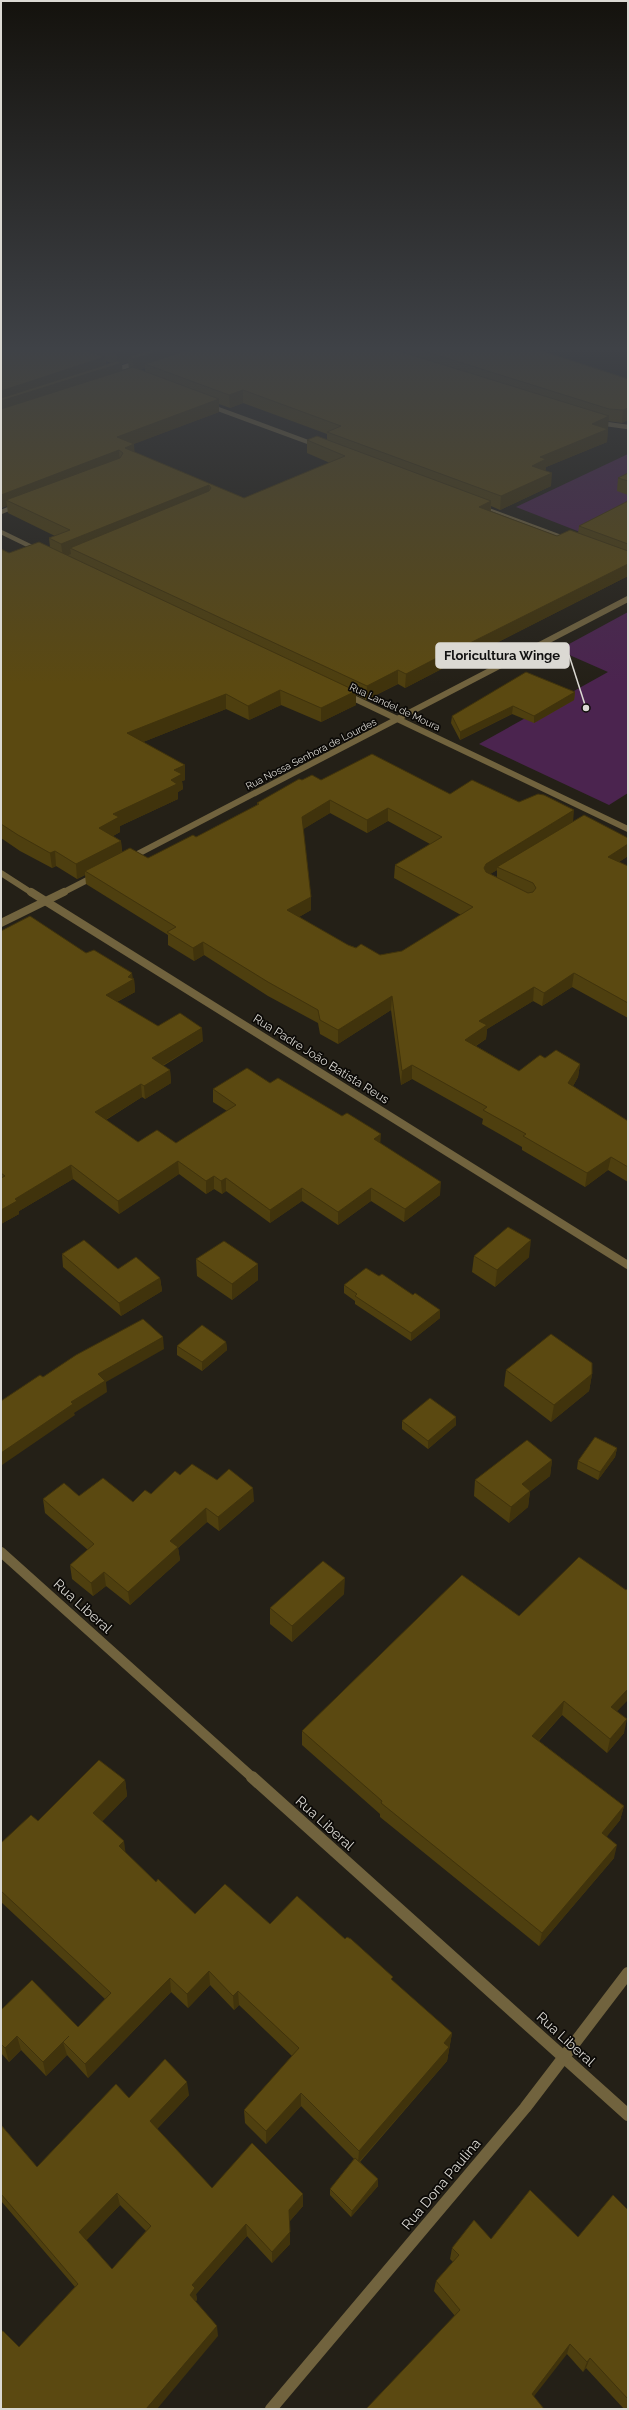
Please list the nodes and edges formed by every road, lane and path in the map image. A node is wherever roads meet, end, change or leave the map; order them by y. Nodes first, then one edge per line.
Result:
1 (23, 503) edge
2 (472, 503) edge
3 (1, 512) edge
4 (1, 532) edge
5 (576, 542) edge
6 (42, 552) edge
7 (628, 598) edge
8 (342, 693) edge
9 (399, 720) junction
10 (597, 814) junction
11 (587, 820) edge
12 (628, 829) edge
13 (124, 861) edge
14 (102, 872) edge
15 (1, 873) edge
16 (46, 902) junction
17 (1, 923) edge
18 (628, 1264) edge
19 (1, 1552) edge
20 (628, 1973) edge
21 (565, 2058) junction
22 (628, 2115) edge
23 (270, 2409) edge

1 - 3 street
2 - 5 street
4 - 6 street
7 - 9 street, Rua Nossa Senhora de Lourdes
8 - 9 street, Rua Landel de Moura
9 - 10 street, Rua Landel de Moura
9 - 13 street, Rua Nossa Senhora de Lourdes
10 - 11 street
10 - 12 street, Rua Landel de Moura
14 - 16 street
15 - 16 street, Rua Padre João Batista Reus
16 - 17 street
16 - 18 street, Rua Padre João Batista Reus
19 - 21 street, Rua Liberal
20 - 21 street, Rua Dona Paulina
21 - 22 street, Rua Liberal
21 - 23 street, Rua Dona Paulina

